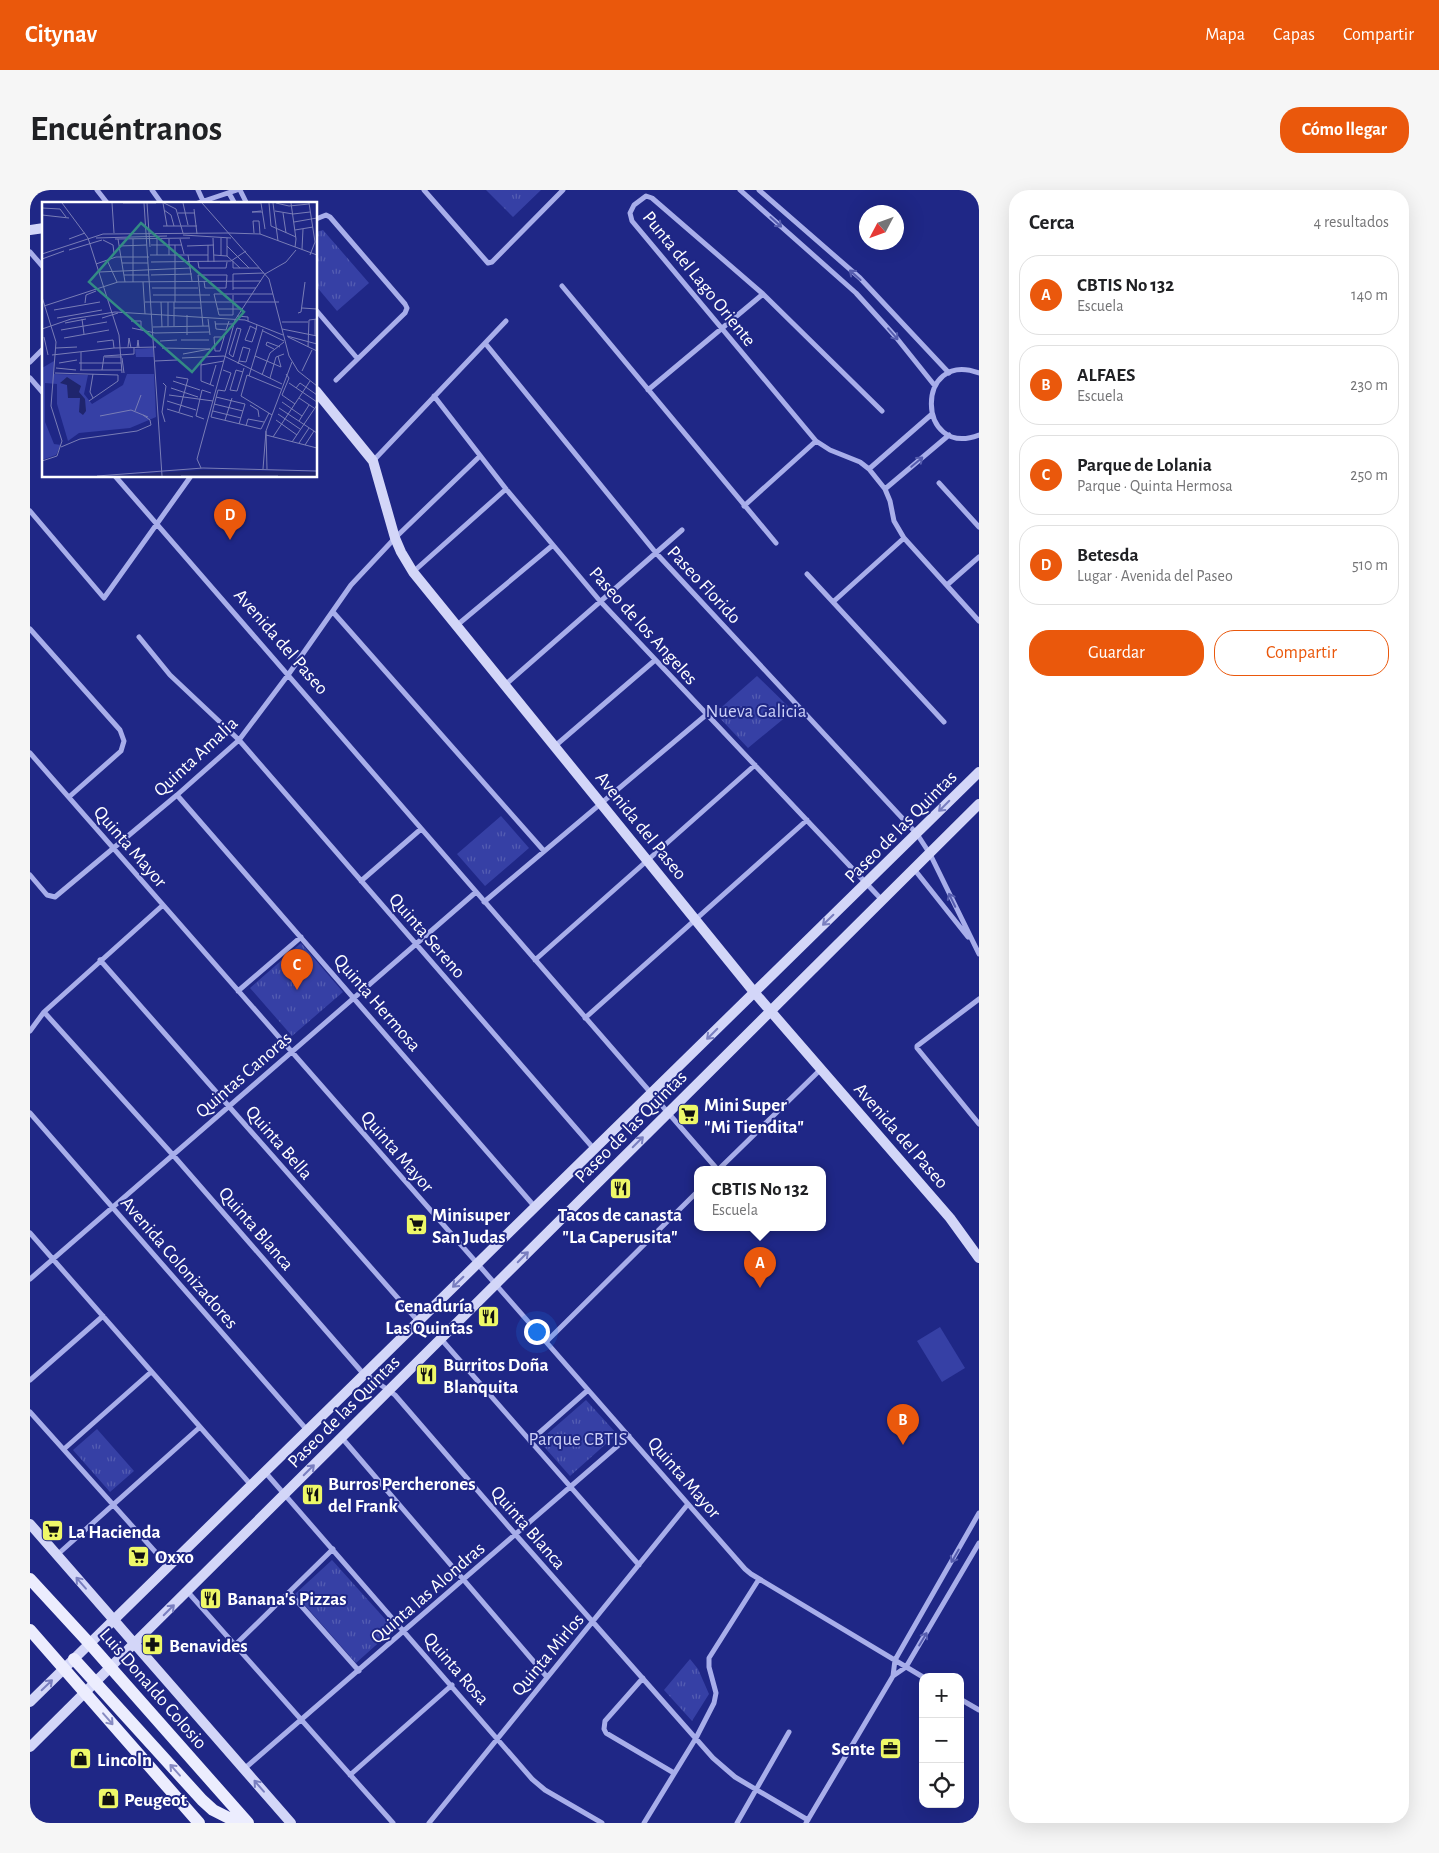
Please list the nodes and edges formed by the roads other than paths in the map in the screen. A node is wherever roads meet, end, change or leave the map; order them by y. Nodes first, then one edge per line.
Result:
1 (97, 190) edge
2 (152, 190) edge
3 (198, 190) edge
4 (238, 190) edge
5 (424, 190) edge
6 (563, 190) edge
7 (740, 190) edge
8 (759, 190) edge
9 (229, 193) junction
10 (203, 201) joint
11 (106, 202) edge
12 (161, 202) edge
13 (234, 202) edge
14 (246, 202) edge
15 (318, 219) edge
16 (30, 252) edge
17 (42, 266) edge
18 (562, 286) dead end
19 (763, 294) junction
20 (318, 312) edge
21 (506, 321) dead end
22 (722, 329) junction
23 (485, 343) junction
24 (42, 350) edge
25 (358, 358) junction
26 (30, 362) edge
27 (949, 373) junction
28 (979, 373) edge
29 (30, 378) edge
30 (336, 380) dead end
31 (935, 386) junction
32 (648, 390) junction
33 (42, 392) edge
34 (318, 394) edge
35 (434, 396) junction
36 (882, 411) dead end
37 (932, 414) junction
38 (949, 435) junction
39 (979, 435) edge
40 (816, 441) junction
41 (480, 456) junction
42 (373, 460) junction
43 (869, 469) junction
44 (117, 478) edge
45 (190, 478) edge
46 (939, 483) dead end
47 (885, 488) junction
48 (506, 489) junction
49 (744, 506) junction
50 (30, 511) edge
51 (158, 525) junction
52 (979, 527) edge
53 (682, 530) dead end
54 (395, 538) junction
55 (904, 538) junction
56 (776, 543) dead end
57 (552, 545) junction
58 (656, 553) junction
59 (979, 557) edge
60 (413, 572) junction
61 (807, 574) dead end
62 (947, 585) junction
63 (600, 601) junction
64 (833, 602) junction
65 (333, 612) junction
66 (979, 621) edge
67 (455, 626) junction
68 (30, 629) edge
69 (139, 637) dead end
70 (654, 661) junction
71 (288, 675) junction
72 (504, 685) junction
73 (706, 715) junction
74 (944, 722) dead end
75 (238, 740) junction
76 (555, 746) junction
77 (30, 753) edge
78 (755, 765) junction
79 (979, 772) edge
80 (178, 795) junction
81 (69, 797) junction
82 (602, 803) junction
83 (979, 804) edge
84 (807, 820) junction
85 (421, 828) junction
86 (917, 834) junction
87 (114, 848) junction
88 (544, 852) junction
89 (930, 854) junction
90 (648, 860) junction
91 (914, 869) junction
92 (30, 875) edge
93 (361, 881) junction
94 (866, 884) junction
95 (476, 892) junction
96 (882, 900) junction
97 (484, 902) junction
98 (163, 905) junction
99 (696, 919) junction
100 (300, 936) junction
101 (416, 944) junction
102 (973, 944) junction
103 (979, 954) edge
104 (100, 960) junction
105 (535, 960) junction
106 (238, 991) junction
107 (754, 992) junction
108 (354, 998) junction
109 (979, 999) edge
110 (771, 1010) junction
111 (44, 1012) junction
112 (585, 1018) junction
113 (30, 1031) edge
114 (291, 1052) junction
115 (821, 1069) junction
116 (651, 1094) junction
117 (229, 1106) junction
118 (30, 1113) edge
119 (668, 1113) junction
120 (979, 1124) edge
121 (594, 1149) junction
122 (173, 1155) junction
123 (715, 1166) edge
124 (721, 1166) edge
125 (694, 1195) edge
126 (113, 1207) junction
127 (535, 1207) junction
128 (30, 1233) edge
129 (979, 1258) edge
130 (53, 1259) junction
131 (477, 1264) junction
132 (30, 1280) edge
133 (495, 1285) junction
134 (103, 1316) junction
135 (418, 1321) junction
136 (441, 1339) junction
137 (546, 1342) junction
138 (151, 1372) junction
139 (365, 1374) junction
140 (30, 1380) edge
141 (588, 1390) junction
142 (389, 1391) junction
143 (30, 1412) edge
144 (200, 1427) junction
145 (307, 1430) junction
146 (629, 1436) junction
147 (342, 1438) junction
148 (530, 1441) junction
149 (64, 1449) junction
150 (265, 1472) junction
151 (252, 1485) junction
152 (571, 1487) junction
153 (285, 1494) junction
154 (688, 1504) junction
155 (113, 1505) junction
156 (979, 1513) edge
157 (30, 1524) edge
158 (516, 1535) junction
159 (979, 1543) edge
160 (333, 1549) junction
161 (57, 1556) junction
162 (639, 1565) junction
163 (168, 1566) junction
164 (30, 1579) edge
165 (759, 1579) junction
166 (463, 1580) junction
167 (187, 1591) junction
168 (289, 1592) junction
169 (113, 1620) junction
170 (593, 1623) junction
171 (30, 1630) edge
172 (405, 1631) junction
173 (90, 1643) junction
174 (134, 1644) junction
175 (235, 1645) junction
176 (74, 1659) junction
177 (895, 1660) junction
178 (111, 1667) junction
179 (906, 1667) junction
180 (64, 1669) junction
181 (360, 1671) junction
182 (919, 1675) edge
183 (893, 1676) junction
184 (547, 1678) junction
185 (643, 1678) junction
186 (96, 1682) junction
187 (452, 1685) junction
188 (85, 1693) junction
189 (964, 1701) edge
190 (30, 1702) edge
191 (979, 1710) edge
192 (302, 1720) junction
193 (789, 1732) dead end
194 (498, 1738) junction
195 (696, 1738) junction
196 (30, 1747) edge
197 (244, 1769) junction
198 (674, 1773) junction
199 (350, 1775) junction
200 (756, 1789) junction
201 (807, 1821) edge
202 (199, 1823) edge
203 (238, 1823) edge
204 (248, 1823) edge
205 (291, 1823) edge
206 (393, 1823) edge
207 (429, 1823) edge
208 (602, 1823) edge
209 (644, 1823) edge
210 (737, 1823) edge

1 - 11 street
2 - 12 street
3 - 10 street
4 - 9 street
4 - 14 street
5 - 6 street
7 -> 31 street
27 -> 8 street
9 - 10 street
9 - 13 street
15 - 25 street
16 - 17 street
18 - 32 street
19 - 22 street
19 - 22 street, Punta del Lago Oriente
19 - 36 street, Punta del Lago Oriente
20 - 25 street
21 - 23 street
22 - 32 street
22 - 40 street, Punta del Lago Oriente
23 - 35 street
23 - 58 street, Paseo Florido
24 - 26 street
25 - 30 street
27 - 28 street
27 - 31 street
29 - 33 street
31 - 37 street
32 - 49 street
34 - 42 main road, Avenida del Paseo
35 - 41 street, Paseo de los Angeles
35 - 42 street
37 - 38 street
37 - 43 street
38 - 39 street
47 -> 38 street
40 - 43 street, Punta del Lago Oriente
40 - 49 street
41 - 48 street, Paseo de los Angeles
41 - 54 street, Quinta Amalia
42 - 54 main road, Avenida del Paseo
43 - 47 street
44 - 51 street, Avenida del Paseo
45 - 51 street
46 - 52 street
47 - 55 street
48 - 57 street, Paseo de los Angeles
48 - 60 street
49 - 56 street
50 - 51 street
51 - 71 street, Avenida del Paseo
53 - 58 street
54 - 60 main road, Avenida del Paseo
54 - 65 street, Quinta Amalia
55 - 62 street
55 - 64 street
57 - 63 street, Paseo de los Angeles
57 - 67 street
58 - 63 street
58 - 86 street, Paseo Florido
59 - 62 street
60 - 67 main road, Avenida del Paseo
61 - 64 street
62 - 66 street
63 - 70 street, Paseo de los Angeles
63 - 72 street
64 - 74 street
65 - 71 street, Quinta Amalia
65 - 88 street
67 - 72 main road, Avenida del Paseo
68 - 81 street
69 - 75 street, Quinta Sereno
70 - 73 street, Paseo de los Angeles
70 - 76 street
71 - 75 street, Quinta Amalia
71 - 85 street, Avenida del Paseo
72 - 76 main road, Avenida del Paseo
73 - 78 street, Paseo de los Angeles
73 - 82 street
75 - 80 street, Quinta Amalia
75 - 93 street, Quinta Sereno
76 - 82 main road, Avenida del Paseo
77 - 81 street, Quinta Mayor
78 - 84 street, Paseo de los Angeles
78 - 90 street
79 -> 86 main road, Paseo de las Quintas
80 - 87 street, Quinta Amalia
80 - 100 street, Quinta Hermosa
81 - 87 street, Quinta Mayor
82 - 88 street
82 - 90 main road, Avenida del Paseo
83 - 89 main road, Paseo de las Quintas
84 - 94 street, Paseo de los Angeles
84 - 99 street
85 - 93 street
85 - 95 street, Avenida del Paseo
86 - 89 street, Paseo Florido
86 - 94 main road, Paseo de las Quintas
87 - 92 street, Quinta Amalia
87 - 98 street, Quinta Mayor
88 - 97 street
89 - 91 main road, Paseo de las Quintas
102 -> 89 street, Paseo Florido
90 - 99 main road, Avenida del Paseo
90 - 105 street
91 - 96 main road, Paseo de las Quintas
91 - 102 street
93 - 101 street, Quinta Sereno
94 - 96 street, Paseo de los Angeles
94 -> 107 main road, Paseo de las Quintas
95 - 97 street, Avenida del Paseo
95 - 101 street, Quintas Canoras
96 - 110 main road, Paseo de las Quintas
97 - 105 street, Avenida del Paseo
98 - 104 street
98 - 106 street, Quinta Mayor
99 - 107 main road, Avenida del Paseo
99 - 112 street
100 - 106 street
100 - 108 street, Quinta Hermosa
101 - 108 street, Quintas Canoras
101 - 121 street, Quinta Sereno
102 - 103 street
104 - 111 street
104 - 117 street, Quinta Bella
105 - 112 street, Avenida del Paseo
106 - 114 street, Quinta Mayor
107 - 110 main road, Avenida del Paseo
107 -> 116 main road, Paseo de las Quintas
108 - 114 street, Quintas Canoras
108 - 127 street, Quinta Hermosa
109 - 120 street
110 - 115 main road, Avenida del Paseo
110 - 119 main road, Paseo de las Quintas
111 - 113 street
111 - 122 street, Quinta Blanca
112 - 116 street, Avenida del Paseo
114 - 117 street, Quintas Canoras
114 - 131 street, Quinta Mayor
115 - 124 street
115 - 129 main road, Avenida del Paseo
116 - 119 street, Avenida del Paseo
116 - 121 main road, Paseo de las Quintas
117 - 122 street, Quintas Canoras
117 - 135 street, Quinta Bella
118 - 126 street, Avenida Colonizadores
119 - 123 street, Avenida del Paseo
133 -> 119 main road, Paseo de las Quintas
121 - 127 main road, Paseo de las Quintas
122 - 126 street, Quintas Canoras
122 - 139 street, Quinta Blanca
125 - 137 street
126 - 130 street, Quintas Canoras
126 - 145 street, Avenida Colonizadores
127 - 131 main road, Paseo de las Quintas
128 - 130 street
130 - 132 street, Quintas Canoras
130 - 134 street
131 - 133 street, Quinta Mayor
131 -> 135 main road, Paseo de las Quintas
133 - 136 main road, Paseo de las Quintas
133 - 137 street, Quinta Mayor
134 - 138 street
134 - 140 street
135 - 139 main road, Paseo de las Quintas
136 - 142 main road, Paseo de las Quintas
136 - 148 street
137 - 141 street, Quinta Mayor
138 - 144 street
138 - 149 street
139 - 142 street, Quinta Blanca
139 - 145 main road, Paseo de las Quintas
141 - 146 street, Quinta Mayor
141 - 148 street
142 - 147 main road, Paseo de las Quintas
142 - 158 street, Quinta Blanca
143 - 149 street
144 - 151 street
144 - 155 street
145 - 150 main road, Paseo de las Quintas
146 - 152 street, Quinta las Alondras
146 - 154 street, Quinta Mayor
153 -> 147 main road, Paseo de las Quintas
147 - 166 street
148 - 152 street
149 - 155 street
150 - 151 main road, Paseo de las Quintas
150 - 153 street, Quinta Rosa
151 - 163 main road, Paseo de las Quintas
152 - 158 street, Quinta las Alondras
152 - 162 street
153 - 160 street, Quinta Rosa
153 - 167 main road, Paseo de las Quintas
154 - 162 street, Quinta Mirlos
154 - 165 street, Quinta Mayor
155 - 161 street
155 - 163 street
156 -> 177 street
157 - 161 main road
158 - 166 street, Quinta las Alondras
158 - 170 street, Quinta Blanca
179 -> 159 street
160 - 168 street
160 - 172 street, Quinta Rosa
169 -> 161 main road
162 - 170 street, Quinta Mirlos
163 - 169 main road, Paseo de las Quintas
164 - 173 main road, Luis Donaldo Colosio
165 - 177 street, Quinta Mayor
165 - 195 street
166 - 172 street, Quinta las Alondras
166 - 184 street
174 -> 167 main road, Paseo de las Quintas
167 - 175 street
168 - 175 street
168 - 181 street
169 - 173 main road, Paseo de las Quintas
169 - 174 main road
170 - 184 street, Quinta Mirlos
170 - 185 street, Quinta Blanca
171 - 180 main road
172 - 181 street, Quinta las Alondras
172 - 187 street, Quinta Rosa
173 - 176 main road, Paseo de las Quintas
173 - 178 main road, Luis Donaldo Colosio
174 - 178 main road, Paseo de las Quintas
174 - 197 main road
175 - 192 street
176 - 180 main road, Paseo de las Quintas
176 - 186 main road
177 - 179 street, Quinta Mayor
177 - 183 street
178 - 186 main road, Paseo de las Quintas
178 - 204 main road, Luis Donaldo Colosio
179 - 182 street, Quinta Mayor
179 - 183 street
180 - 188 main road
190 -> 180 main road, Paseo de las Quintas
181 - 192 street, Quinta las Alondras
183 - 201 street
184 - 194 street, Quinta Mirlos
185 - 195 street, Quinta Blanca
185 - 198 street
186 - 188 main road, Paseo de las Quintas
203 -> 186 main road
187 - 194 street, Quinta Rosa
187 - 199 street
188 - 196 main road, Paseo de las Quintas
188 -> 202 main road
189 - 191 street
192 - 197 street, Quinta las Alondras
192 - 199 street
193 - 200 street
194 - 207 street, Quinta Mirlos
194 - 208 street, Quinta Rosa
195 - 198 street
195 - 200 street, Quinta Blanca
205 -> 197 main road
198 - 209 street
199 - 206 street
200 - 201 street, Quinta Blanca
200 - 210 street

